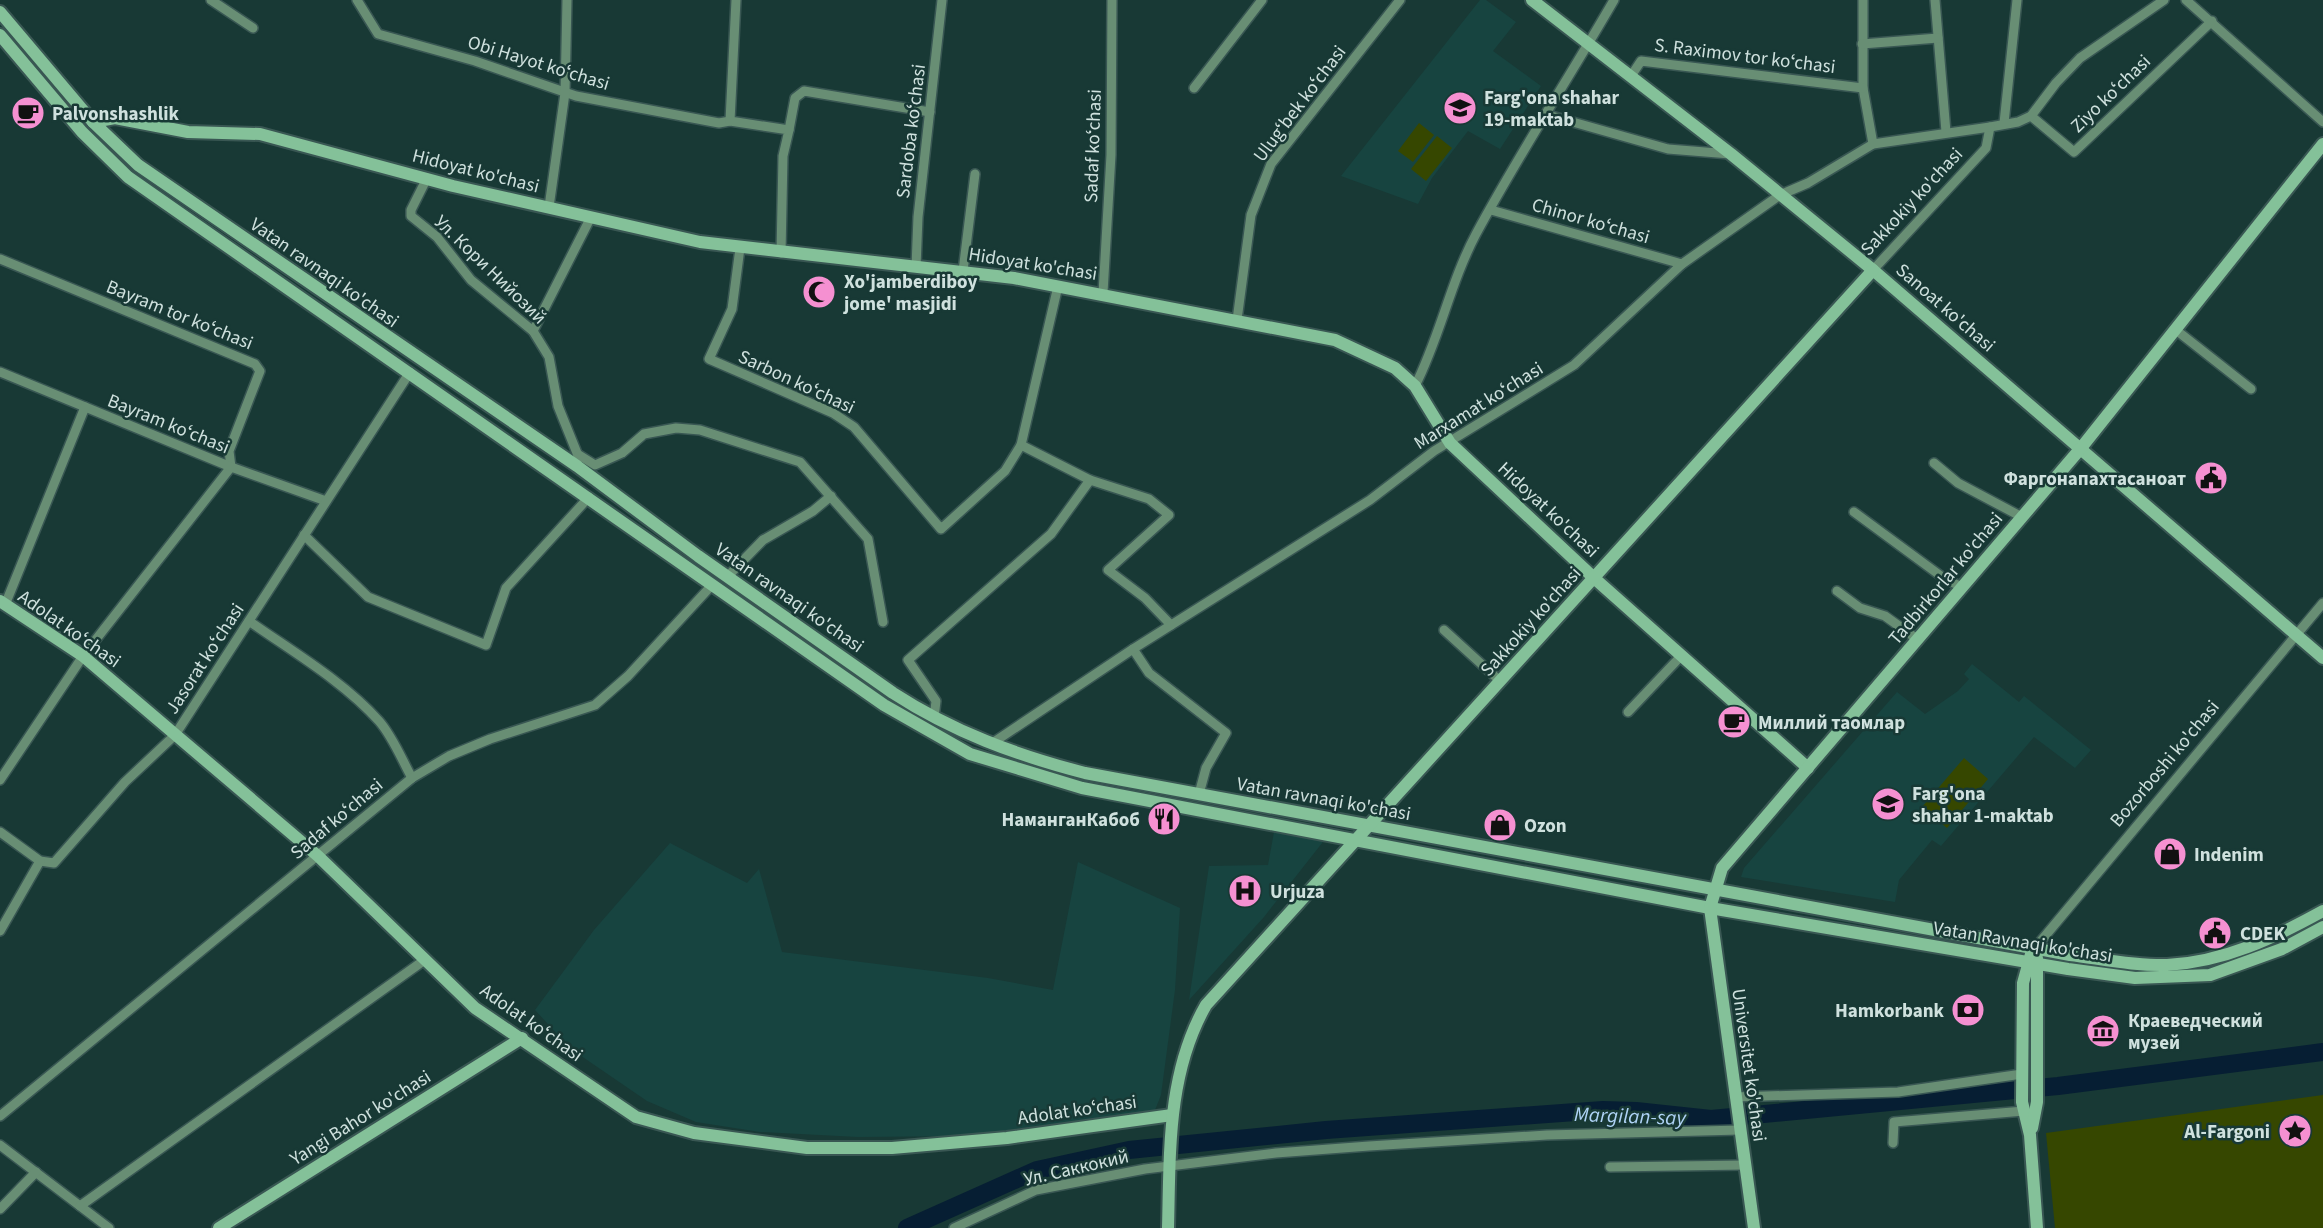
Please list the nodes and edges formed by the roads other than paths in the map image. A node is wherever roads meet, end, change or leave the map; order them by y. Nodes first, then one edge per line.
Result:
1 (211, 0) edge
2 (357, 0) edge
3 (567, 0) edge
4 (736, 0) edge
5 (942, 0) edge
6 (1112, 0) edge
7 (1262, 0) edge
8 (1400, 0) edge
9 (1532, 0) edge
10 (1614, 0) edge
11 (1863, 0) edge
12 (1935, 0) edge
13 (2017, 0) edge
14 (2164, 0) edge
15 (2186, 0) edge
16 (0, 12) edge
17 (2211, 21) junction
18 (253, 28) dead end
19 (0, 36) edge
20 (1938, 38) junction
21 (1588, 44) junction
22 (1862, 44) junction
23 (1631, 76) junction
24 (1194, 88) dead end
25 (1863, 88) junction
26 (565, 93) junction
27 (930, 112) junction
28 (1548, 115) junction
29 (2031, 116) junction
30 (730, 121) junction
31 (93, 122) junction
32 (2323, 122) edge
33 (2004, 124) junction
34 (1990, 127) junction
35 (789, 130) junction
36 (1946, 132) junction
37 (1873, 144) junction
38 (2323, 144) edge
39 (1731, 154) junction
40 (975, 174) dead end
41 (427, 178) junction
42 (1780, 195) junction
43 (549, 207) junction
44 (1491, 210) junction
45 (590, 217) junction
46 (740, 248) junction
47 (781, 253) junction
48 (0, 259) edge
49 (1682, 264) junction
50 (916, 267) junction
51 (1873, 270) junction
52 (963, 271) junction
53 (1058, 286) junction
54 (1103, 293) junction
55 (1237, 320) junction
56 (2176, 330) junction
57 (533, 331) junction
58 (0, 372) edge
59 (410, 372) junction
60 (1415, 386) junction
61 (2251, 388) dead end
62 (85, 407) junction
63 (1450, 443) junction
64 (1021, 445) junction
65 (2081, 449) junction
66 (578, 461) junction
67 (1934, 463) dead end
68 (230, 467) junction
69 (1090, 480) junction
70 (831, 496) junction
71 (589, 497) junction
72 (326, 501) junction
73 (1854, 512) dead end
74 (2022, 517) junction
75 (304, 535) junction
76 (698, 556) junction
77 (689, 569) junction
78 (727, 577) junction
79 (1594, 578) junction
80 (712, 585) junction
81 (1962, 587) junction
82 (1837, 591) dead end
83 (2, 603) edge
84 (2323, 603) edge
85 (249, 621) junction
86 (883, 622) dead end
87 (1171, 625) junction
88 (1444, 631) dead end
89 (2297, 634) junction
90 (1917, 639) junction
91 (1133, 649) junction
92 (1682, 655) junction
93 (83, 656) junction
94 (2323, 658) edge
95 (1500, 681) junction
96 (1628, 712) dead end
97 (934, 718) junction
98 (175, 735) junction
99 (990, 745) junction
100 (1808, 768) junction
101 (412, 778) junction
102 (0, 779) edge
103 (1199, 794) junction
104 (1367, 825) junction
105 (0, 832) edge
106 (1354, 839) junction
107 (318, 856) junction
108 (40, 861) junction
109 (1713, 890) junction
110 (1710, 908) junction
111 (2323, 911) edge
112 (2323, 927) edge
113 (0, 930) edge
114 (2035, 948) junction
115 (426, 959) junction
116 (2032, 962) junction
117 (522, 1038) junction
118 (2027, 1078) junction
119 (1735, 1097) junction
120 (2023, 1106) junction
121 (1172, 1115) junction
122 (0, 1116) edge
123 (1740, 1130) junction
124 (2030, 1135) junction
125 (1893, 1143) dead end
126 (0, 1145) edge
127 (1745, 1165) junction
128 (1170, 1166) junction
129 (1610, 1167) dead end
130 (36, 1172) junction
131 (80, 1206) junction
132 (0, 1209) edge
133 (109, 1228) edge
134 (219, 1228) edge
135 (954, 1228) edge
136 (1168, 1228) edge
137 (1754, 1228) edge
138 (2036, 1228) edge

1 - 18 street
2 - 26 street, Obi Hayot koʻchasi
3 - 26 street
4 - 30 street
5 - 27 street, Sardoba koʻchasi
6 - 54 street, Sadaf koʻchasi
7 - 24 street
8 - 55 street, Ulugʻbek koʻchasi
9 - 21 main road, Sanoat ko'chasi
10 - 21 street
11 - 22 street
12 - 20 street
13 - 33 street
14 - 29 street
15 - 17 street
16 - 31 main road, Vatan ravnaqi ko'chasi
17 - 29 street, Ziyo koʻchasi
17 - 32 street
19 - 59 main road, Vatan ravnaqi ko'chasi
20 - 22 street
20 - 36 street
21 - 23 main road, Sanoat ko'chasi
21 - 28 street
22 - 25 street
23 - 25 street, S. Raximov tor koʻchasi
23 - 39 main road, Sanoat ko'chasi
25 - 37 street
26 - 30 street, Obi Hayot koʻchasi
26 - 43 street
27 - 35 street
27 - 50 street, Sardoba koʻchasi
28 - 39 street
28 - 44 street
29 - 33 street
30 - 35 street, Obi Hayot koʻchasi
31 - 41 main road, Hidoyat ko'chasi
31 - 66 main road, Vatan ravnaqi ko'chasi
33 - 34 street
34 - 36 street, Marxamat koʻchasi
34 - 51 street, Sakkokiy ko'chasi
35 - 47 street
36 - 37 street, Marxamat koʻchasi
37 - 42 street, Marxamat koʻchasi
38 - 56 main road, Tadbirkorlar ko'chasi
39 - 42 main road, Sanoat ko'chasi
40 - 52 street
41 - 43 main road, Hidoyat ko'chasi
41 - 57 street, Ул. Кори Нийозий
42 - 49 street, Marxamat koʻchasi
42 - 51 main road, Sanoat ko'chasi
43 - 45 main road, Hidoyat ko'chasi
44 - 49 street, Chinor koʻchasi
44 - 60 street
45 - 46 main road, Hidoyat ko'chasi
45 - 57 street
46 - 47 main road, Hidoyat ko'chasi
46 - 64 street, Sarbon koʻchasi
47 - 50 main road, Hidoyat ko'chasi
48 - 68 street, Bayram tor koʻchasi
49 - 63 street, Marxamat koʻchasi
50 - 52 main road, Hidoyat ko'chasi
51 - 65 main road, Sanoat ko'chasi
51 - 79 main road, Sakkokiy ko'chasi
52 - 53 main road, Hidoyat ko'chasi
53 - 54 main road, Hidoyat ko'chasi
53 - 64 street
54 - 55 main road, Hidoyat ko'chasi
55 - 60 main road, Hidoyat ko'chasi
56 - 61 street
56 - 65 main road, Tadbirkorlar ko'chasi
57 - 66 street, Ул. Кори Нийозий
58 - 62 street, Bayram koʻchasi
59 - 71 main road, Vatan ravnaqi ko'chasi
59 - 72 street, Jasorat koʻchasi
60 - 63 main road, Hidoyat ko'chasi
62 - 68 street, Bayram koʻchasi
62 - 83 street
63 - 79 main road, Hidoyat ko'chasi
63 - 87 street, Marxamat koʻchasi
64 - 69 street
65 - 74 main road, Tadbirkorlar ko'chasi
65 - 89 main road, Sanoat ko'chasi
66 - 70 street
66 - 76 main road, Vatan ravnaqi ko'chasi
67 - 74 street
68 - 72 street, Bayram koʻchasi
68 - 93 street, Bayram tor koʻchasi
69 - 87 street
69 - 97 street
70 - 78 street
70 - 86 street
71 - 75 street
71 - 77 main road, Vatan ravnaqi ko'chasi
72 - 75 street, Jasorat koʻchasi
73 - 81 street
74 - 81 main road, Tadbirkorlar ko'chasi
75 - 85 street, Jasorat koʻchasi
76 - 77 main road
76 - 78 main road, Vatan ravnaqi ko'chasi
77 - 80 main road, Vatan ravnaqi ko'chasi
78 - 97 main road, Vatan ravnaqi ko'chasi
79 - 92 main road, Hidoyat ko'chasi
79 - 95 main road, Sakkokiy ko'chasi
80 - 101 street, Sadaf koʻchasi
80 - 106 main road, Vatan ravnaqi ko'chasi
81 - 90 main road, Tadbirkorlar ko'chasi
82 - 90 street
83 - 93 main road, Adolat koʻchasi
84 - 89 street, Bozorboshi ko'chasi
85 - 98 street, Jasorat koʻchasi
85 - 101 street
87 - 91 street, Marxamat koʻchasi
88 - 95 street
89 - 94 main road, Sanoat ko'chasi
89 - 114 street, Bozorboshi ko'chasi
90 - 100 main road, Tadbirkorlar ko'chasi
91 - 99 street, Marxamat koʻchasi
91 - 103 street
92 - 96 street
92 - 100 main road, Hidoyat ko'chasi
93 - 98 main road, Adolat koʻchasi
93 - 102 street, Bayram tor koʻchasi
95 - 104 main road, Sakkokiy ko'chasi
97 - 99 main road, Vatan ravnaqi ko'chasi
98 - 107 main road, Adolat koʻchasi
98 - 108 street, Jasorat koʻchasi
99 - 103 main road, Vatan ravnaqi ko'chasi
100 - 109 main road, Tadbirkorlar ko'chasi
101 - 107 street, Sadaf koʻchasi
103 - 104 main road, Vatan ravnaqi ko'chasi
104 - 106 main road, Sakkokiy ko'chasi
104 - 109 main road, Vatan ravnaqi ko'chasi
105 - 108 street
106 - 110 main road, Vatan ravnaqi ko'chasi
106 - 121 main road, Sakkokiy ko'chasi
107 - 115 main road, Adolat koʻchasi
107 - 122 street, Sadaf koʻchasi
108 - 113 street
109 - 110 main road, Tadbirkorlar ko'chasi
109 - 114 main road, Vatan Ravnaqi ko'chasi
110 - 116 main road, Vatan Ravnaqi ko'chasi
110 - 119 main road, Universitet ko'chasi
111 - 114 main road, Vatan Ravnaqi ko'chasi
112 - 116 main road, Vatan Ravnaqi ko'chasi
114 - 116 main road
115 - 117 main road, Adolat koʻchasi
115 - 131 street
116 - 118 main road
117 - 121 main road, Adolat koʻchasi
117 - 134 main road, Yangi Bahor ko'chasi
118 - 119 street
118 - 120 main road
118 - 124 main road
119 - 123 main road, Universitet ko'chasi
120 - 124 main road
120 - 125 street
121 - 128 main road, Sakkokiy ko'chasi
123 - 127 main road, Universitet ko'chasi
123 - 128 street, Ул. Саккокий
124 - 138 main road
126 - 130 street
127 - 129 street
127 - 137 main road, Universitet ko'chasi
128 - 135 street, Ул. Саккокий
128 - 136 main road, Sakkokiy ko'chasi
130 - 131 street
130 - 132 street
131 - 133 street

